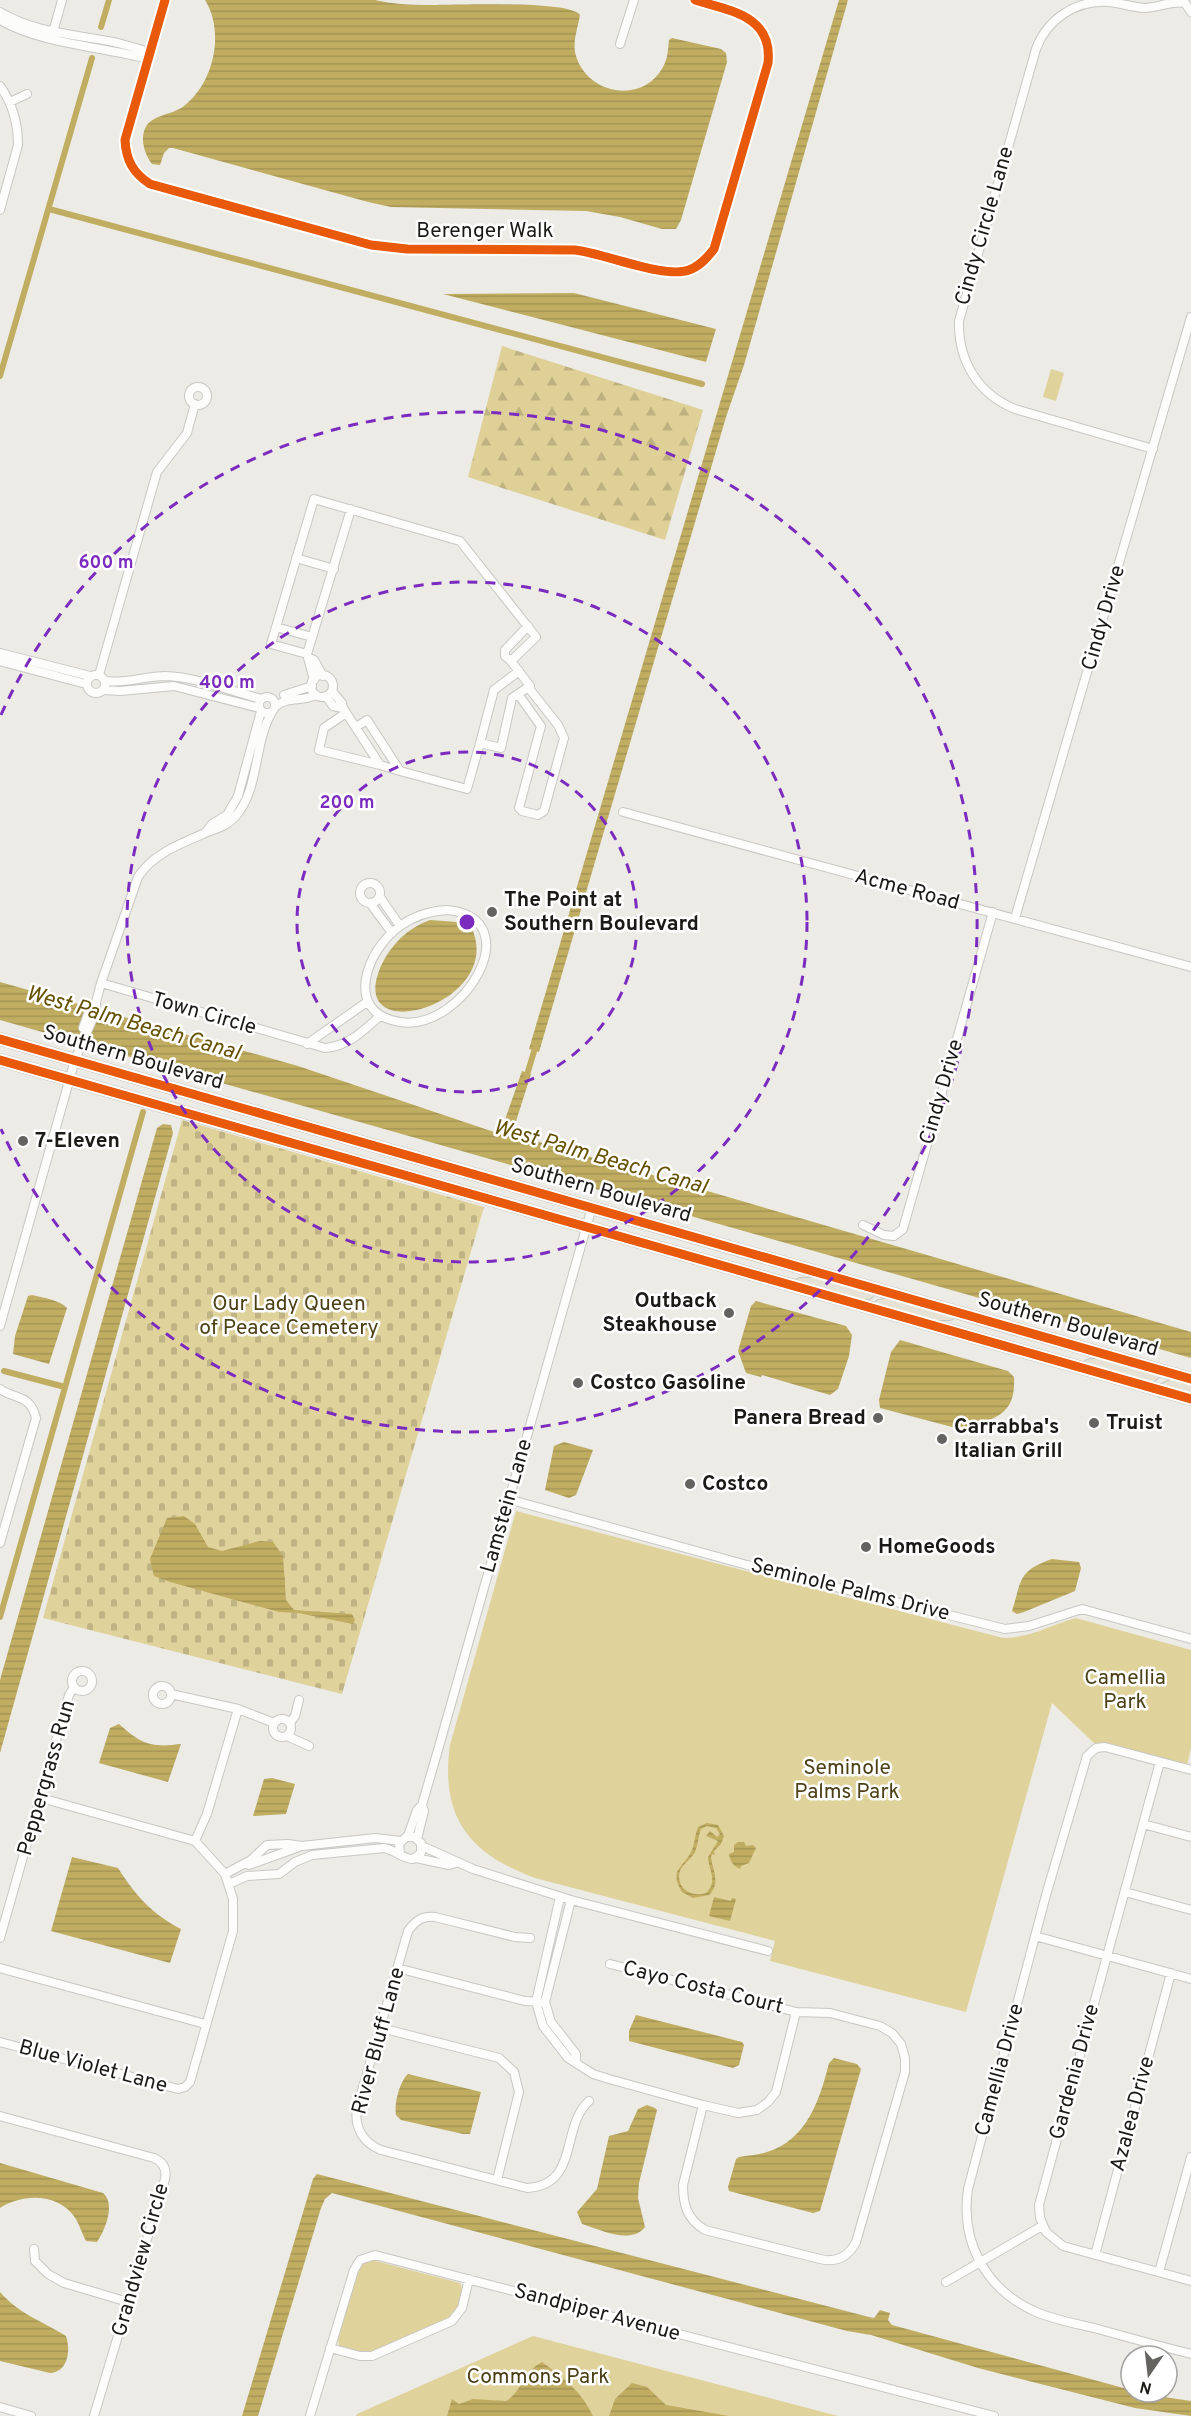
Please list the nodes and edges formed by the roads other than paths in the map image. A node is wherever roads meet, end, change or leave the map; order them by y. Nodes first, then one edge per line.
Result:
1 (62, 0) edge
2 (165, 0) edge
3 (634, 0) edge
4 (695, 0) edge
5 (0, 12) edge
6 (1191, 12) edge
7 (0, 20) edge
8 (52, 36) junction
9 (620, 44) dead end
10 (149, 56) junction
11 (0, 86) edge
12 (27, 94) dead end
13 (10, 102) junction
14 (0, 210) edge
15 (1191, 317) edge
16 (195, 404) dead end
17 (1153, 448) junction
18 (351, 509) junction
19 (297, 558) junction
20 (334, 568) junction
21 (528, 626) junction
22 (276, 627) junction
23 (312, 637) junction
24 (0, 652) edge
25 (308, 656) junction
26 (0, 661) edge
27 (511, 661) junction
28 (519, 671) junction
29 (324, 676) junction
30 (96, 681) junction
31 (313, 683) junction
32 (528, 687) junction
33 (329, 694) junction
34 (518, 694) junction
35 (316, 695) junction
36 (261, 706) junction
37 (273, 706) junction
38 (345, 710) junction
39 (553, 718) junction
40 (541, 726) junction
41 (356, 727) junction
42 (480, 743) junction
43 (380, 765) junction
44 (400, 771) junction
45 (623, 812) dead end
46 (206, 832) junction
47 (993, 912) junction
48 (1015, 918) junction
49 (398, 923) junction
50 (392, 933) junction
51 (1191, 967) edge
52 (101, 983) junction
53 (367, 1002) junction
54 (380, 1016) junction
55 (0, 1039) edge
56 (307, 1044) junction
57 (0, 1060) edge
58 (75, 1060) junction
59 (69, 1080) junction
60 (592, 1207) junction
61 (863, 1225) dead end
62 (586, 1227) junction
63 (785, 1284) junction
64 (871, 1288) junction
65 (877, 1310) junction
66 (965, 1314) junction
67 (0, 1326) edge
68 (1071, 1365) junction
69 (1158, 1370) junction
70 (1191, 1379) edge
71 (0, 1389) edge
72 (1191, 1390) edge
73 (1161, 1391) junction
74 (1191, 1399) edge
75 (508, 1499) junction
76 (0, 1543) edge
77 (1191, 1640) edge
78 (74, 1687) dead end
79 (171, 1694) dead end
80 (299, 1700) dead end
81 (238, 1709) junction
82 (274, 1723) junction
83 (290, 1723) junction
84 (287, 1736) junction
85 (309, 1746) dead end
86 (1160, 1762) junction
87 (1191, 1770) edge
88 (41, 1798) junction
89 (1143, 1824) junction
90 (1191, 1837) edge
91 (195, 1841) junction
92 (412, 1841) junction
93 (302, 1846) junction
94 (262, 1849) junction
95 (400, 1854) junction
96 (416, 1858) junction
97 (263, 1859) junction
98 (456, 1863) junction
99 (242, 1867) junction
100 (225, 1874) junction
101 (264, 1875) junction
102 (229, 1884) junction
103 (1125, 1892) junction
104 (560, 1897) junction
105 (571, 1900) junction
106 (1191, 1910) edge
107 (1035, 1936) junction
108 (0, 1938) edge
109 (530, 1938) dead end
110 (768, 1950) dead end
111 (1107, 1956) junction
112 (545, 1958) junction
113 (556, 1960) junction
114 (610, 1964) dead end
115 (0, 1968) edge
116 (397, 1968) junction
117 (1171, 1973) junction
118 (541, 1977) junction
119 (1191, 1979) edge
120 (551, 1980) junction
121 (540, 2002) junction
122 (796, 2012) junction
123 (206, 2024) junction
124 (381, 2028) junction
125 (0, 2042) edge
126 (589, 2102) dead end
127 (703, 2105) junction
128 (0, 2116) edge
129 (1191, 2157) edge
130 (496, 2180) junction
131 (1042, 2226) junction
132 (33, 2249) dead end
133 (1095, 2255) junction
134 (980, 2262) junction
135 (1159, 2272) junction
136 (469, 2279) junction
137 (1191, 2281) edge
138 (946, 2282) dead end
139 (128, 2302) junction
140 (330, 2348) junction
141 (1191, 2354) edge
142 (0, 2408) edge
143 (31, 2416) edge
144 (94, 2416) edge
145 (310, 2416) edge
146 (994, 2416) edge

1 - 8 street
2 - 10 street, Berenger Walk
3 - 9 street
4 - 10 street, Berenger Walk
5 - 8 street
6 - 17 street, Cindy Circle Lane
7 - 8 street
8 - 10 street
11 - 13 street
12 - 13 street
13 - 14 street
15 - 17 street, Cindy Drive
16 - 30 street
17 - 48 street, Cindy Drive
18 - 19 street
18 - 20 street
18 - 21 street
19 - 20 street
19 - 22 street
20 - 23 street
21 - 27 street
21 - 27 street
22 - 23 street
22 - 25 street
23 - 25 street
24 - 30 street
25 - 29 street
25 - 31 street
26 - 30 street
27 - 28 street
28 - 32 street
28 - 42 street
29 - 31 street
29 - 33 street
30 - 36 street
31 - 35 street
31 - 37 street
32 - 34 street
32 - 39 street
33 - 35 street
33 - 38 street
34 - 40 street
34 - 42 street
35 - 37 street
36 - 37 street
36 - 37 street
36 - 46 street
37 - 46 street
38 - 41 street
38 - 43 street
39 - 40 street
39 - 40 street
41 - 43 street
41 - 44 street
42 - 44 street
43 - 44 street
45 - 47 street, Acme Road
46 - 52 street
47 - 48 street, Acme Road
47 - 61 street, Cindy Drive
48 - 51 street, Acme Road
49 - 50 street
49 - 50 street
49 - 54 street
50 - 53 street
52 - 56 street, Town Circle
52 - 58 street
53 - 54 street
53 - 56 street
54 - 56 street, Town Circle
55 - 58 highway, Southern Boulevard
57 - 59 highway, Southern Boulevard
58 - 59 street
58 - 60 highway, Southern Boulevard
59 - 62 highway, Southern Boulevard
59 - 67 street
60 - 62 street, Lamstein Lane
60 - 64 highway, Southern Boulevard
62 - 63 highway, Southern Boulevard
62 - 75 street, Lamstein Lane
63 - 64 highway
63 - 65 highway, Southern Boulevard
64 - 66 highway, Southern Boulevard
65 - 66 highway
65 - 68 highway, Southern Boulevard
66 - 69 highway, Southern Boulevard
68 - 69 highway
68 - 73 highway, Southern Boulevard
69 - 70 highway, Southern Boulevard
71 - 76 street
72 - 73 highway
73 - 74 highway, Southern Boulevard
75 - 77 street, Seminole Palms Drive
75 - 92 street, Lamstein Lane
78 - 88 street, Peppergrass Run
79 - 81 street
80 - 83 street
81 - 82 street
81 - 91 street
82 - 83 street
82 - 84 street
83 - 84 street
84 - 85 street
86 - 87 street, Camellia Drive
86 - 89 street, Gardenia Drive
86 - 107 street, Camellia Drive
88 - 91 street
88 - 108 street, Peppergrass Run
89 - 90 street
89 - 103 street, Gardenia Drive
91 - 100 street
92 - 93 street
92 - 95 street
92 - 96 street
92 - 98 street
93 - 94 street
93 - 97 street
94 - 97 street
94 - 99 street
95 - 96 street
95 - 101 street
96 - 98 street
97 - 99 street
97 - 101 street
98 - 104 street
99 - 100 street
100 - 102 street
101 - 102 street
102 - 123 street
103 - 106 street
103 - 111 street, Gardenia Drive
104 - 105 street
104 - 112 street
105 - 110 street
105 - 113 street
107 - 111 street
107 - 134 street, Camellia Drive
109 - 116 street, River Bluff Lane
111 - 117 street
111 - 131 street, Gardenia Drive
112 - 113 street
112 - 118 street
113 - 120 street
114 - 122 street, Cayo Costa Court
115 - 123 street
116 - 121 street
116 - 124 street, River Bluff Lane
117 - 119 street
117 - 133 street, Azalea Drive
118 - 120 street
118 - 121 street
120 - 121 street
121 - 127 street
122 - 127 street
122 - 127 street, Cayo Costa Court
123 - 125 street, Blue Violet Lane
124 - 130 street
124 - 130 street, River Bluff Lane
126 - 130 street, River Bluff Lane
128 - 139 street, Grandview Circle
129 - 135 street
131 - 133 street
131 - 134 street
132 - 139 street
133 - 135 street
134 - 138 street
134 - 141 street, Camellia Drive
135 - 137 street
136 - 140 street
136 - 140 street, Sandpiper Avenue
136 - 146 street, Sandpiper Avenue
139 - 144 street, Grandview Circle
140 - 145 street, Sandpiper Avenue
142 - 143 street

